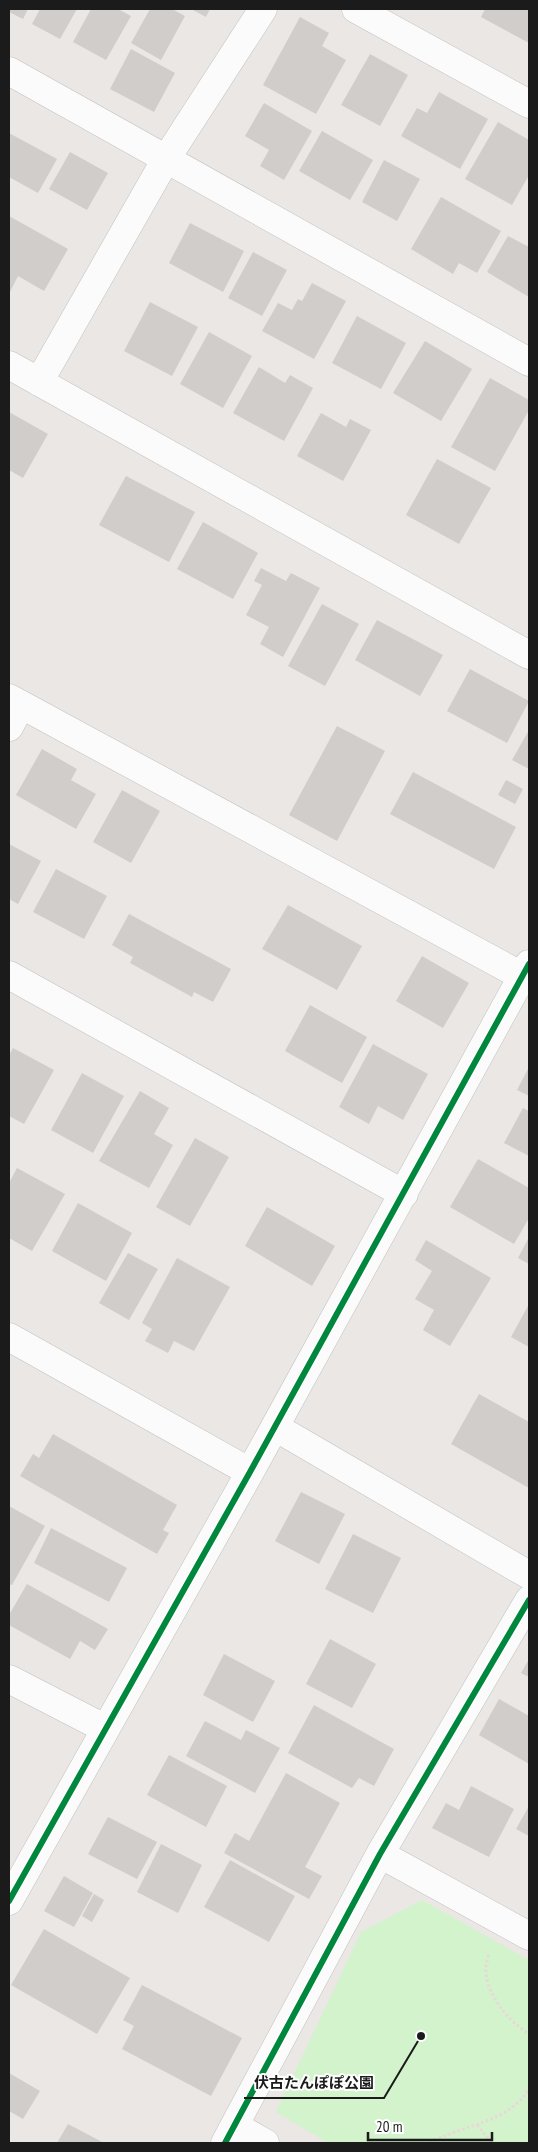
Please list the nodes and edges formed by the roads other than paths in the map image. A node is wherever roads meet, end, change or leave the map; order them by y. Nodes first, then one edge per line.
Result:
1 (263, 9) edge
2 (356, 9) edge
3 (9, 72) edge
4 (529, 104) edge
5 (166, 159) junction
6 (529, 362) edge
7 (9, 365) edge
8 (39, 382) junction
9 (529, 655) edge
10 (13, 710) edge
11 (526, 971) edge
12 (9, 975) edge
13 (404, 1194) junction
14 (9, 1337) edge
15 (275, 1427) junction
16 (250, 1472) junction
17 (529, 1574) edge
18 (529, 1600) edge
19 (9, 1679) edge
20 (104, 1728) junction
21 (380, 1854) junction
22 (9, 1901) edge
23 (529, 1936) edge
24 (230, 2135) edge
25 (265, 2143) edge

1 - 5 street
2 - 4 street
3 - 5 street
5 - 6 street
5 - 8 street
7 - 8 street
8 - 9 street
10 - 11 street
11 - 13 street
12 - 13 street
13 - 15 street
14 - 16 street
15 - 16 street
15 - 17 street
16 - 20 street
18 - 21 street
19 - 20 street
20 - 22 street
21 - 23 street
21 - 24 street
24 - 25 street

